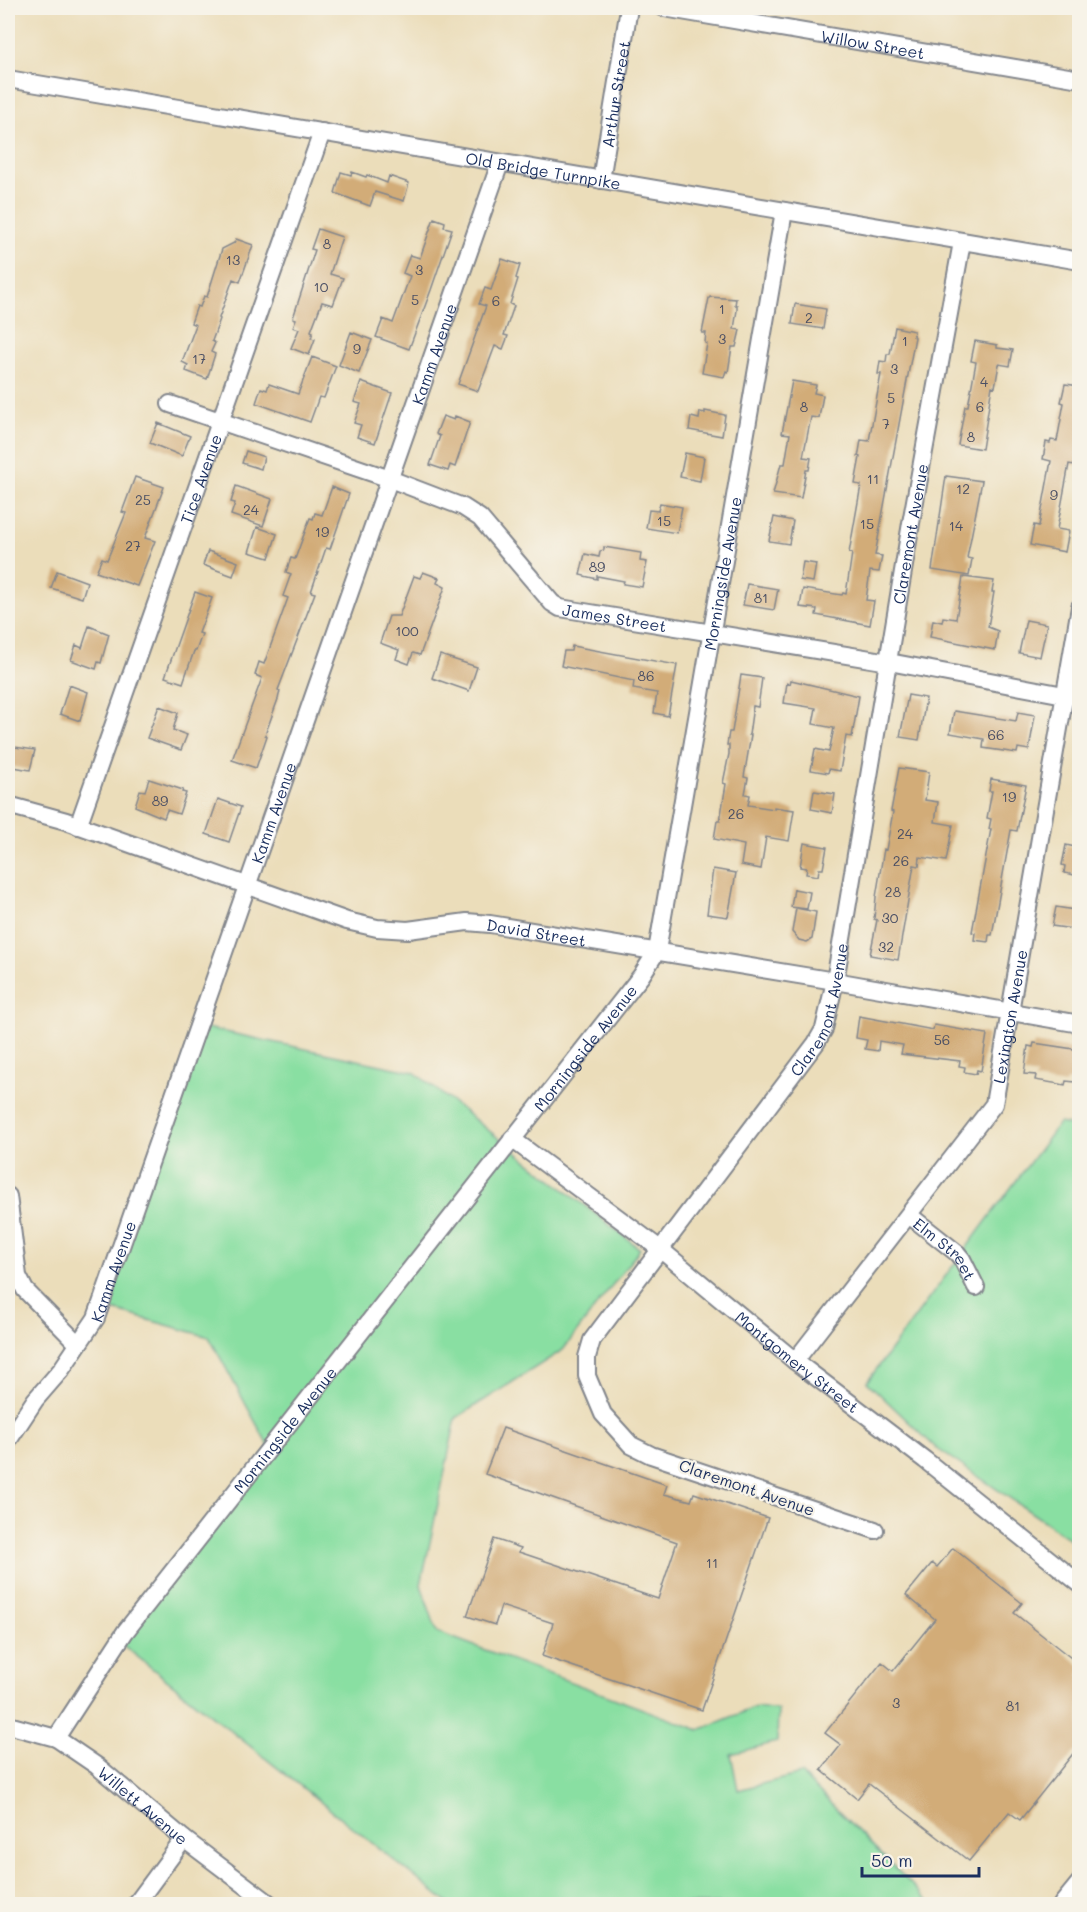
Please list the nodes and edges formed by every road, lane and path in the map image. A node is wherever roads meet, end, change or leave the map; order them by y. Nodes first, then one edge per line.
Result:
1 (628, 8) edge
2 (664, 8) edge
3 (8, 79) edge
4 (1080, 79) edge
5 (322, 132) junction
6 (500, 163) junction
7 (601, 180) junction
8 (784, 211) junction
9 (962, 242) junction
10 (1080, 261) edge
11 (170, 404) dead end
12 (220, 422) junction
13 (390, 479) junction
14 (1080, 607) edge
15 (711, 631) junction
16 (890, 662) junction
17 (1072, 697) edge
18 (8, 805) edge
19 (78, 826) junction
20 (247, 885) junction
21 (657, 951) junction
22 (835, 981) junction
23 (1010, 1012) junction
24 (1080, 1024) edge
25 (512, 1139) junction
26 (8, 1196) edge
27 (909, 1215) junction
28 (660, 1249) junction
29 (976, 1287) dead end
30 (78, 1344) junction
31 (795, 1361) junction
32 (8, 1441) edge
33 (874, 1530) dead end
34 (1080, 1584) edge
35 (8, 1725) edge
36 (56, 1738) junction
37 (184, 1839) junction
38 (1080, 1882) edge
39 (136, 1905) edge
40 (270, 1905) edge
41 (1062, 1905) edge

1 - 7 street, Arthur Street
2 - 4 street, Willow Street
3 - 5 street, Old Bridge Turnpike
5 - 6 street, Old Bridge Turnpike
5 - 12 street, Tice Avenue
6 - 7 street, Old Bridge Turnpike
6 - 13 street, Kamm Avenue
7 - 8 street, Old Bridge Turnpike
8 - 9 street, Old Bridge Turnpike
8 - 15 street, Morningside Avenue
9 - 10 street, Old Bridge Turnpike
9 - 16 street, Claremont Avenue
11 - 12 street, James Street
12 - 13 street, James Street
12 - 19 street, Tice Avenue
13 - 15 street, James Street
13 - 20 street, Kamm Avenue
14 - 17 street, Lexington Avenue
15 - 16 street, James Street
15 - 21 street, Morningside Avenue
16 - 17 street, James Street
16 - 22 street, Claremont Avenue
17 - 23 street, Lexington Avenue
18 - 19 street, David Street
19 - 20 street, David Street
20 - 21 street, David Street
20 - 30 street, Kamm Avenue
21 - 22 street, David Street
21 - 25 street, Morningside Avenue
22 - 23 street, David Street
22 - 28 street, Claremont Avenue
23 - 24 street, David Street
23 - 27 street, Lexington Avenue
25 - 28 street, Montgomery Street
25 - 36 street, Morningside Avenue
26 - 30 street
27 - 29 street, Elm Street
27 - 31 street, Lexington Avenue
28 - 31 street, Montgomery Street
28 - 33 street, Claremont Avenue
30 - 32 street, Kamm Avenue
31 - 34 street, Montgomery Street
35 - 36 street, Willett Avenue
36 - 37 street, Willett Avenue
37 - 39 street
37 - 40 street, Willett Avenue
38 - 41 street

